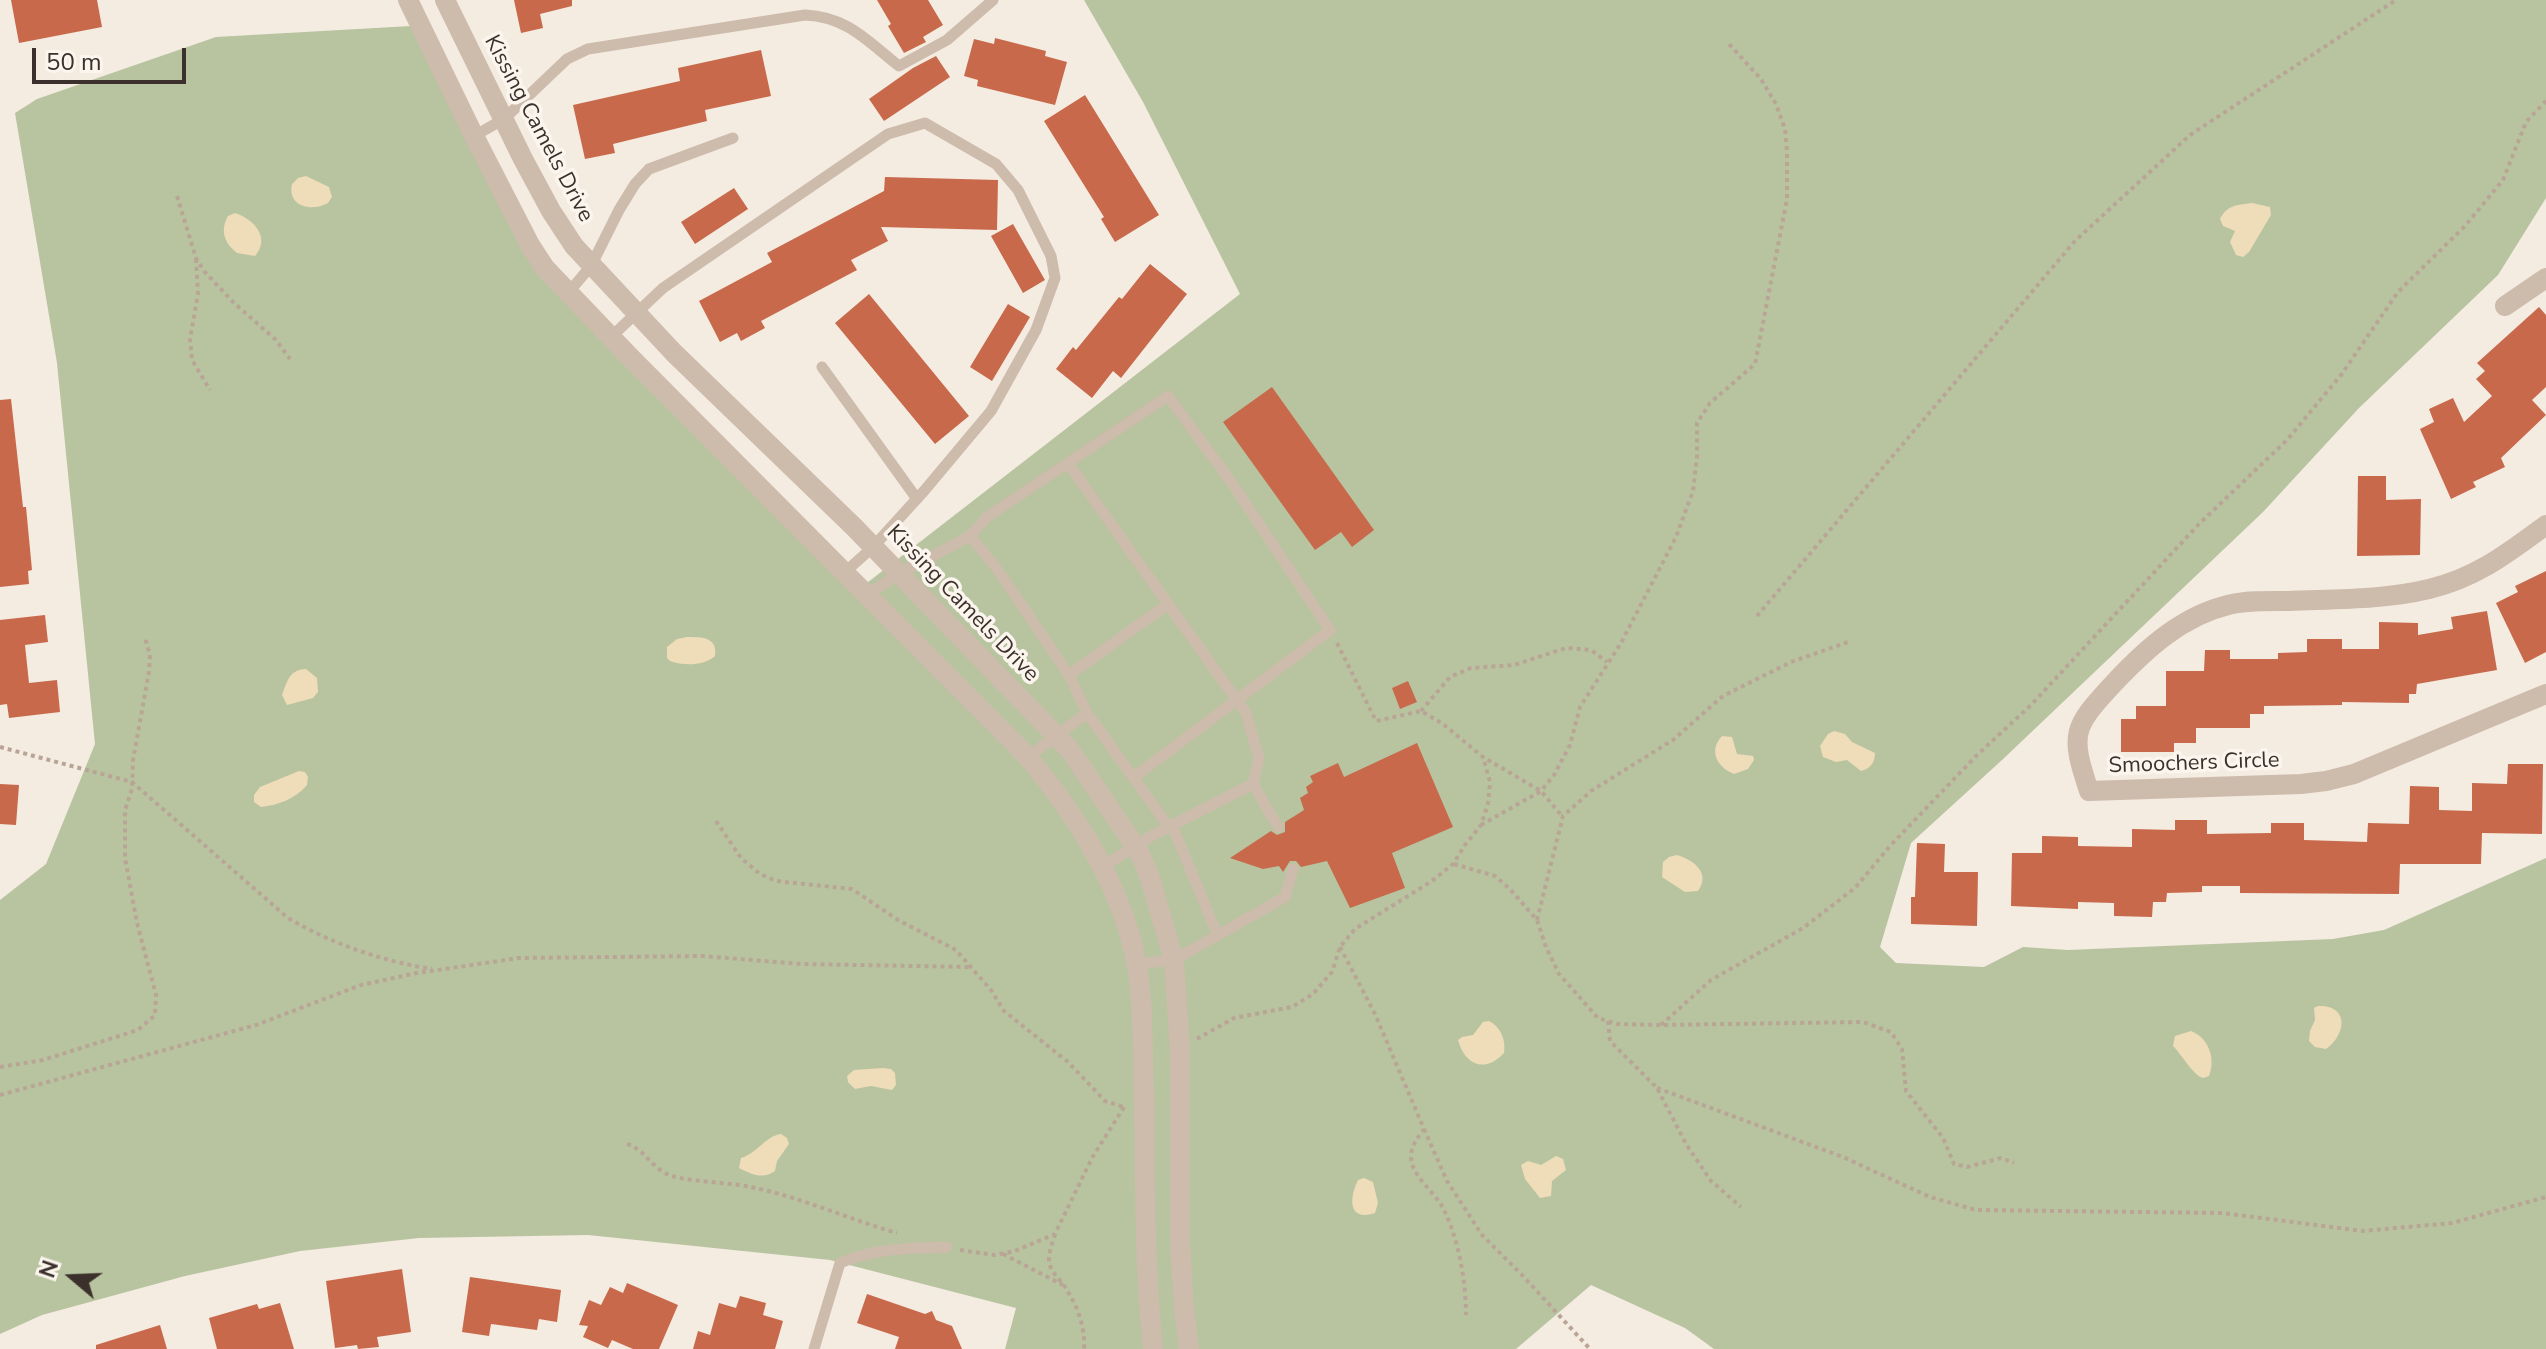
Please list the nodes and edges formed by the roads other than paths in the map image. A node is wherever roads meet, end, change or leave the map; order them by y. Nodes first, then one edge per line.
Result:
1 (408, 0) edge
2 (445, 0) edge
3 (993, 0) edge
4 (504, 119) junction
5 (474, 136) junction
6 (733, 138) dead end
7 (591, 266) junction
8 (2546, 278) edge
9 (568, 293) junction
10 (2505, 306) dead end
11 (635, 314) junction
12 (611, 337) junction
13 (822, 367) dead end
14 (1068, 463) junction
15 (917, 499) junction
16 (2546, 525) edge
17 (970, 536) junction
18 (873, 547) junction
19 (844, 573) junction
20 (899, 574) junction
21 (866, 595) junction
22 (1168, 604) junction
23 (1069, 675) junction
24 (2546, 694) edge
25 (1237, 701) junction
26 (1087, 713) junction
27 (1058, 737) junction
28 (1028, 757) junction
29 (1134, 777) junction
30 (1253, 784) junction
31 (1170, 826) junction
32 (1278, 827) dead end
33 (1135, 845) junction
34 (1102, 867) junction
35 (1293, 869) dead end
36 (1217, 934) junction
37 (1174, 960) junction
38 (1136, 964) junction
39 (947, 1247) road end
40 (814, 1349) edge
41 (1153, 1349) edge
42 (1189, 1349) edge

1 - 5 street
2 - 4 street, Kissing Camels Drive
3 - 4 lane
4 - 5 lane
4 - 7 street, Kissing Camels Drive
5 - 9 street
6 - 7 lane
7 - 9 lane
7 - 11 street, Kissing Camels Drive
8 - 10 street
9 - 12 street
11 - 12 lane
11 - 15 lane
11 - 18 street, Kissing Camels Drive
12 - 19 street
13 - 15 lane
14 - 17 lane
14 - 22 lane
14 - 25 lane
15 - 18 lane
16 - 24 street, Smoochers Circle
17 - 20 lane
17 - 23 lane
18 - 19 lane
18 - 20 street, Kissing Camels Drive
19 - 21 street
20 - 21 lane
20 - 27 street, Kissing Camels Drive
21 - 28 street
22 - 23 lane
22 - 25 lane
23 - 26 lane
25 - 29 lane
25 - 30 lane
26 - 27 lane
26 - 29 lane
27 - 28 lane
27 - 33 street, Kissing Camels Drive
28 - 34 street
29 - 31 lane
30 - 31 lane
30 - 32 lane
31 - 33 lane
31 - 36 lane
33 - 34 lane
33 - 37 street, Kissing Camels Drive
34 - 38 street
35 - 36 lane
36 - 37 lane
37 - 38 lane
37 - 42 street, Kissing Camels Drive
38 - 41 street
39 - 40 lane

